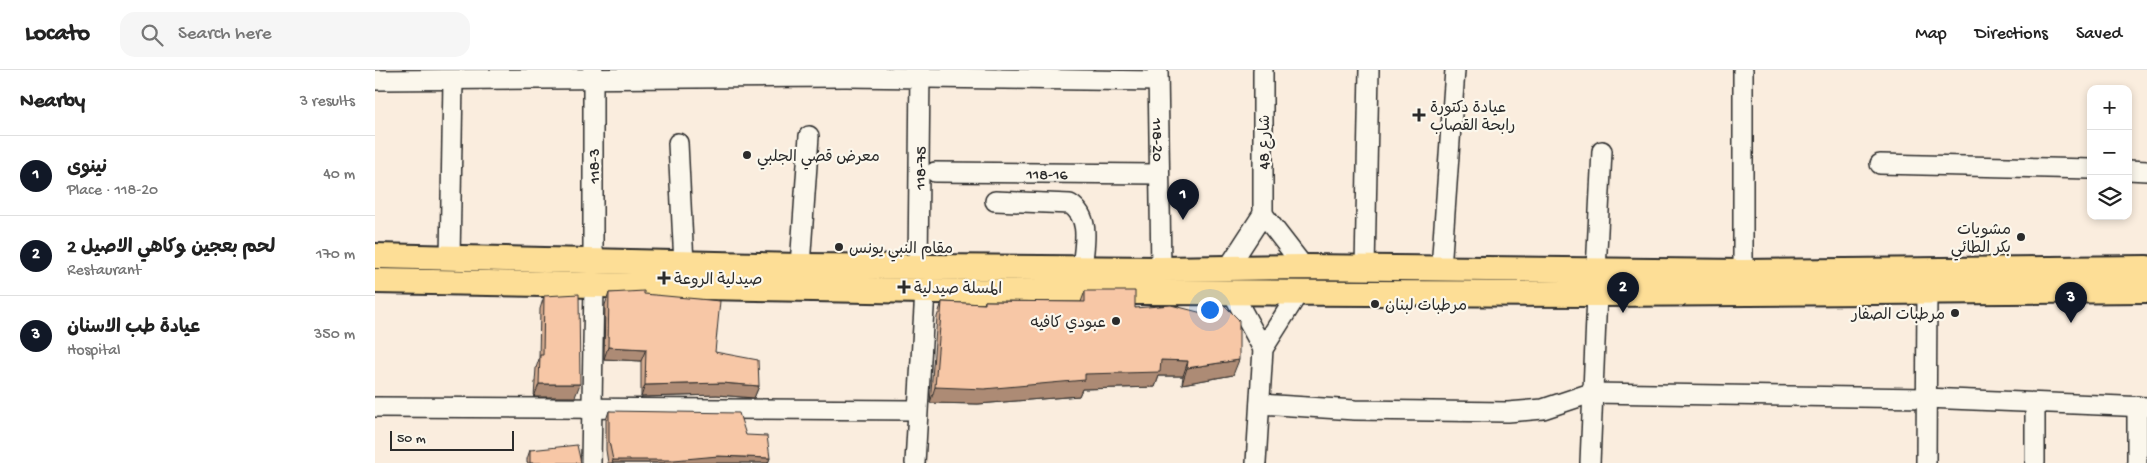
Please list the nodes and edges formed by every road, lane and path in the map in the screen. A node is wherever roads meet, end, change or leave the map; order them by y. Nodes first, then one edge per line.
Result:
1 (1263, 70) edge
2 (1369, 70) edge
3 (1455, 70) edge
4 (1743, 70) edge
5 (847, 73) edge
6 (593, 74) edge
7 (660, 74) edge
8 (920, 74) edge
9 (1158, 76) edge
10 (375, 80) edge
11 (453, 80) junction
12 (809, 136) dead end
13 (678, 143) dead end
14 (1602, 151) dead end
15 (1880, 164) dead end
16 (2087, 169) edge
17 (2132, 170) edge
18 (2147, 171) edge
19 (935, 172) dead end
20 (1159, 174) junction
21 (995, 201) dead end
22 (1263, 214) junction
23 (375, 256) edge
24 (450, 259) junction
25 (684, 264) junction
26 (800, 266) junction
27 (918, 267) junction
28 (1082, 268) junction
29 (1228, 268) junction
30 (1304, 268) junction
31 (1365, 268) junction
32 (2147, 268) edge
33 (1161, 269) junction
34 (1441, 269) junction
35 (1596, 271) junction
36 (1743, 272) junction
37 (593, 274) junction
38 (375, 281) edge
39 (2147, 290) edge
40 (925, 291) junction
41 (1927, 291) junction
42 (1232, 292) junction
43 (1299, 292) junction
44 (1597, 294) junction
45 (1263, 349) junction
46 (1591, 393) junction
47 (1926, 398) junction
48 (2035, 402) junction
49 (1260, 404) junction
50 (2142, 407) edge
51 (375, 408) edge
52 (591, 410) junction
53 (917, 410) junction
54 (591, 463) edge
55 (915, 463) edge
56 (1256, 463) edge
57 (1590, 463) edge
58 (1926, 463) edge
59 (2035, 463) edge
60 (2137, 463) edge

1 - 22 street, شارع 48
2 - 31 street
3 - 34 street
4 - 36 street
5 - 7 street
5 - 8 street
6 - 7 street
6 - 11 street
6 - 37 street, 118-3
8 - 9 street
8 - 27 street, 118-75
9 - 20 street, 118-20
10 - 11 street
11 - 24 street
12 - 26 street
13 - 25 street
14 - 35 street
15 - 16 street
17 - 18 street
19 - 20 street, 118-16
20 - 33 street, 118-20
21 - 28 street
22 - 29 street
22 - 30 street
23 - 24 main road
24 - 37 main road
25 - 26 main road
25 - 37 main road
26 - 27 main road
27 - 28 main road
28 - 33 main road
29 - 30 main road
29 - 33 main road
30 - 31 main road
31 - 34 main road
32 - 36 main road
34 - 35 main road
35 - 36 main road
37 - 38 main road
37 - 40 main road
37 - 52 street, 118-3
39 - 41 main road
40 - 42 main road
40 - 53 street
41 - 44 main road
41 - 47 street
42 - 43 main road
42 - 45 street
43 - 44 main road
43 - 45 street
44 - 46 street
45 - 49 street
46 - 47 street
46 - 49 street
46 - 57 street
47 - 48 street
47 - 58 street
48 - 50 street
48 - 59 street
49 - 56 street
50 - 60 street
51 - 52 street
52 - 53 street
52 - 54 street, 118-3
53 - 55 street

